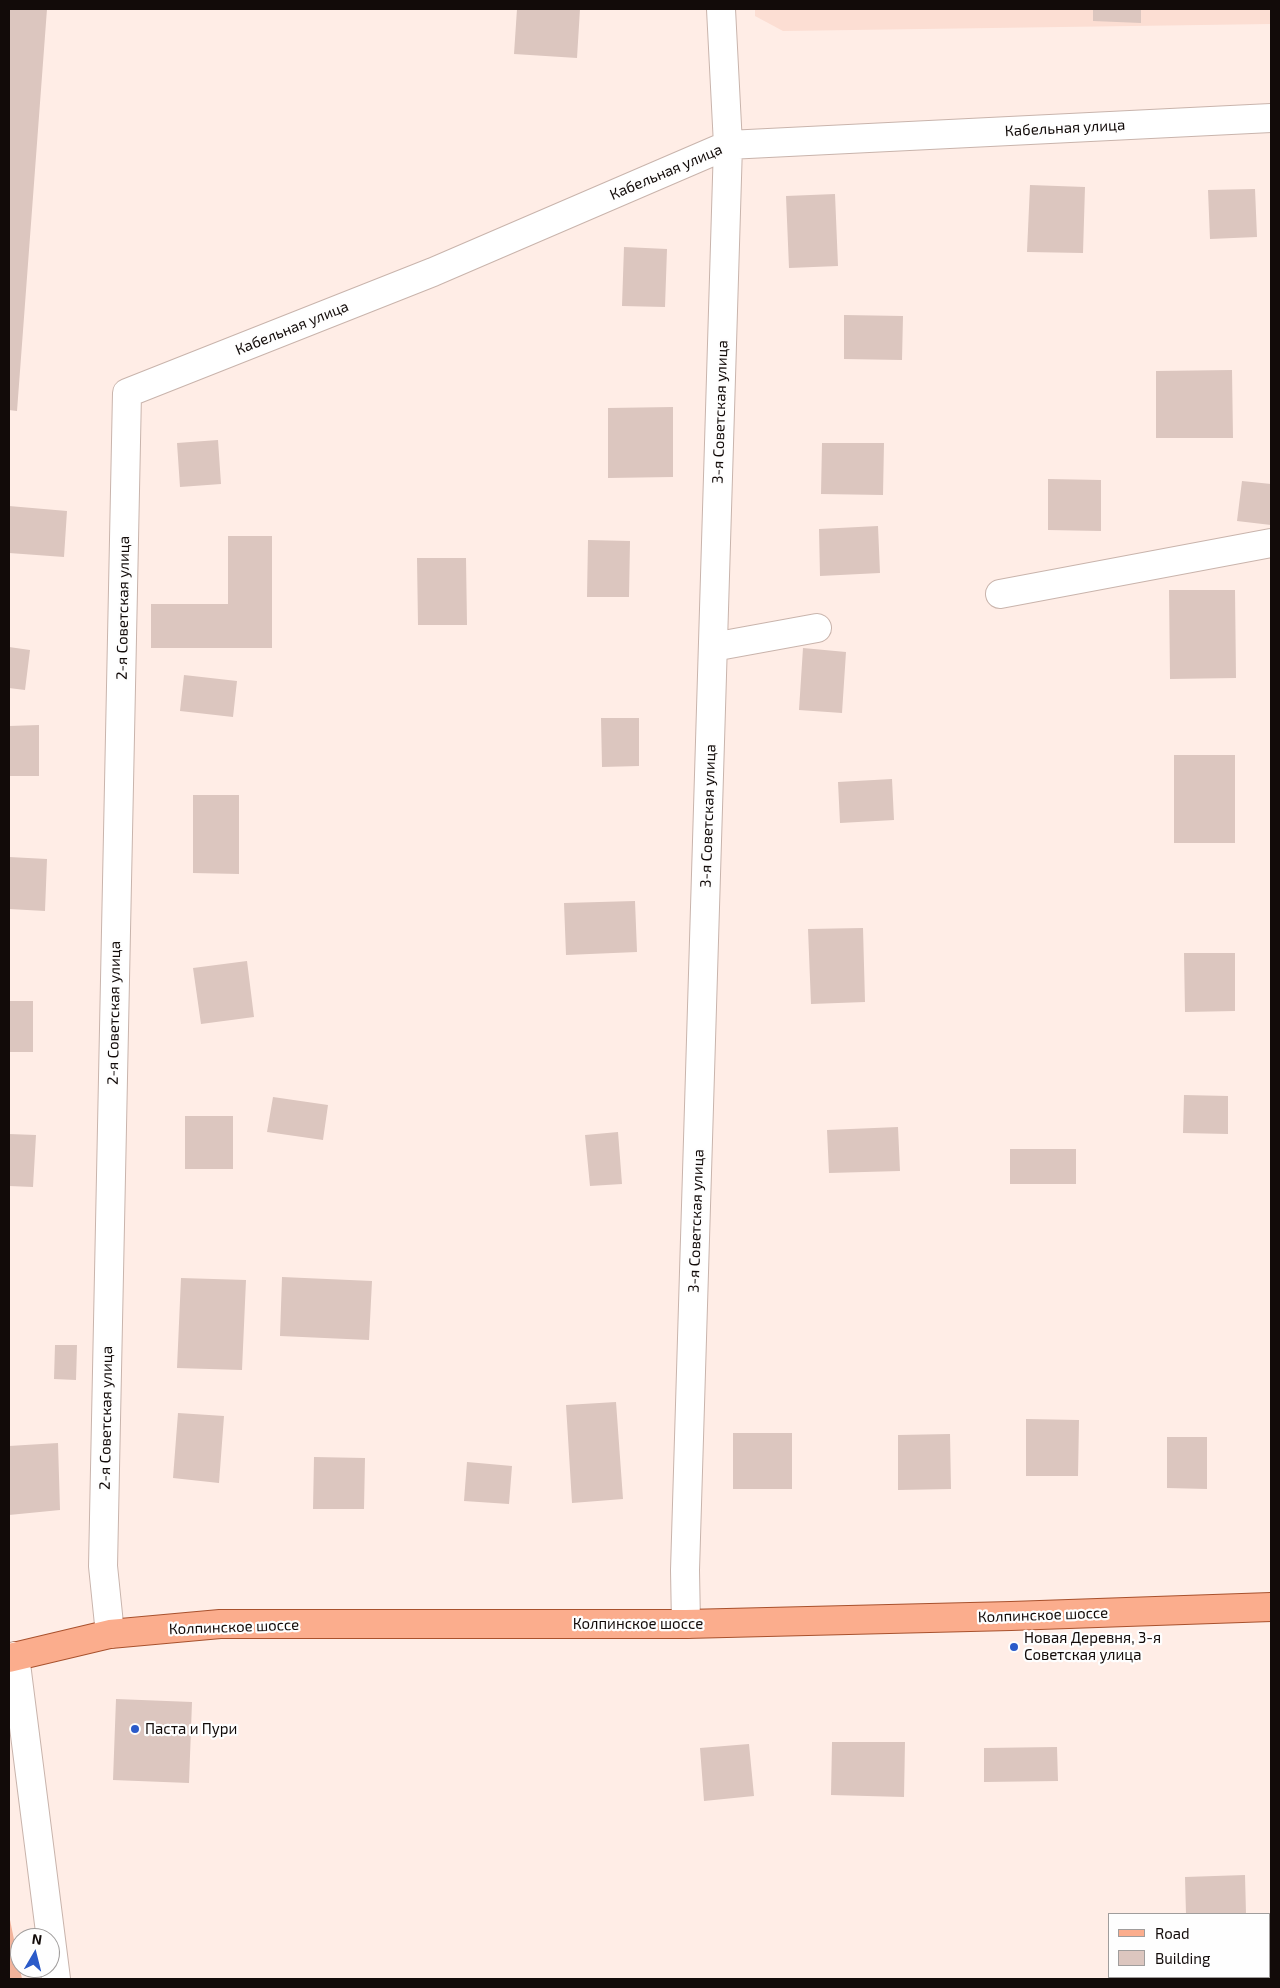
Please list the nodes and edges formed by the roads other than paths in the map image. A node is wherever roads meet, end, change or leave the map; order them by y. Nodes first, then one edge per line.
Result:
1 (721, 9) edge
2 (1271, 118) edge
3 (728, 145) junction
4 (127, 393) joint
5 (1271, 543) edge
6 (1000, 594) dead end
7 (817, 628) dead end
8 (713, 647) junction
9 (1271, 1607) edge
10 (686, 1624) junction
11 (110, 1634) junction
12 (12, 1657) edge
13 (56, 1979) edge

1 - 3 street, 3-я Советская улица
2 - 3 street, Кабельная улица
3 - 4 street, Кабельная улица
3 - 8 street, 3-я Советская улица
4 - 11 street, 2-я Советская улица
5 - 6 street
7 - 8 street
8 - 10 street, 3-я Советская улица
9 - 10 main road, Колпинское шоссе
10 - 11 main road, Колпинское шоссе
11 - 12 main road, Колпинское шоссе
12 - 13 street

